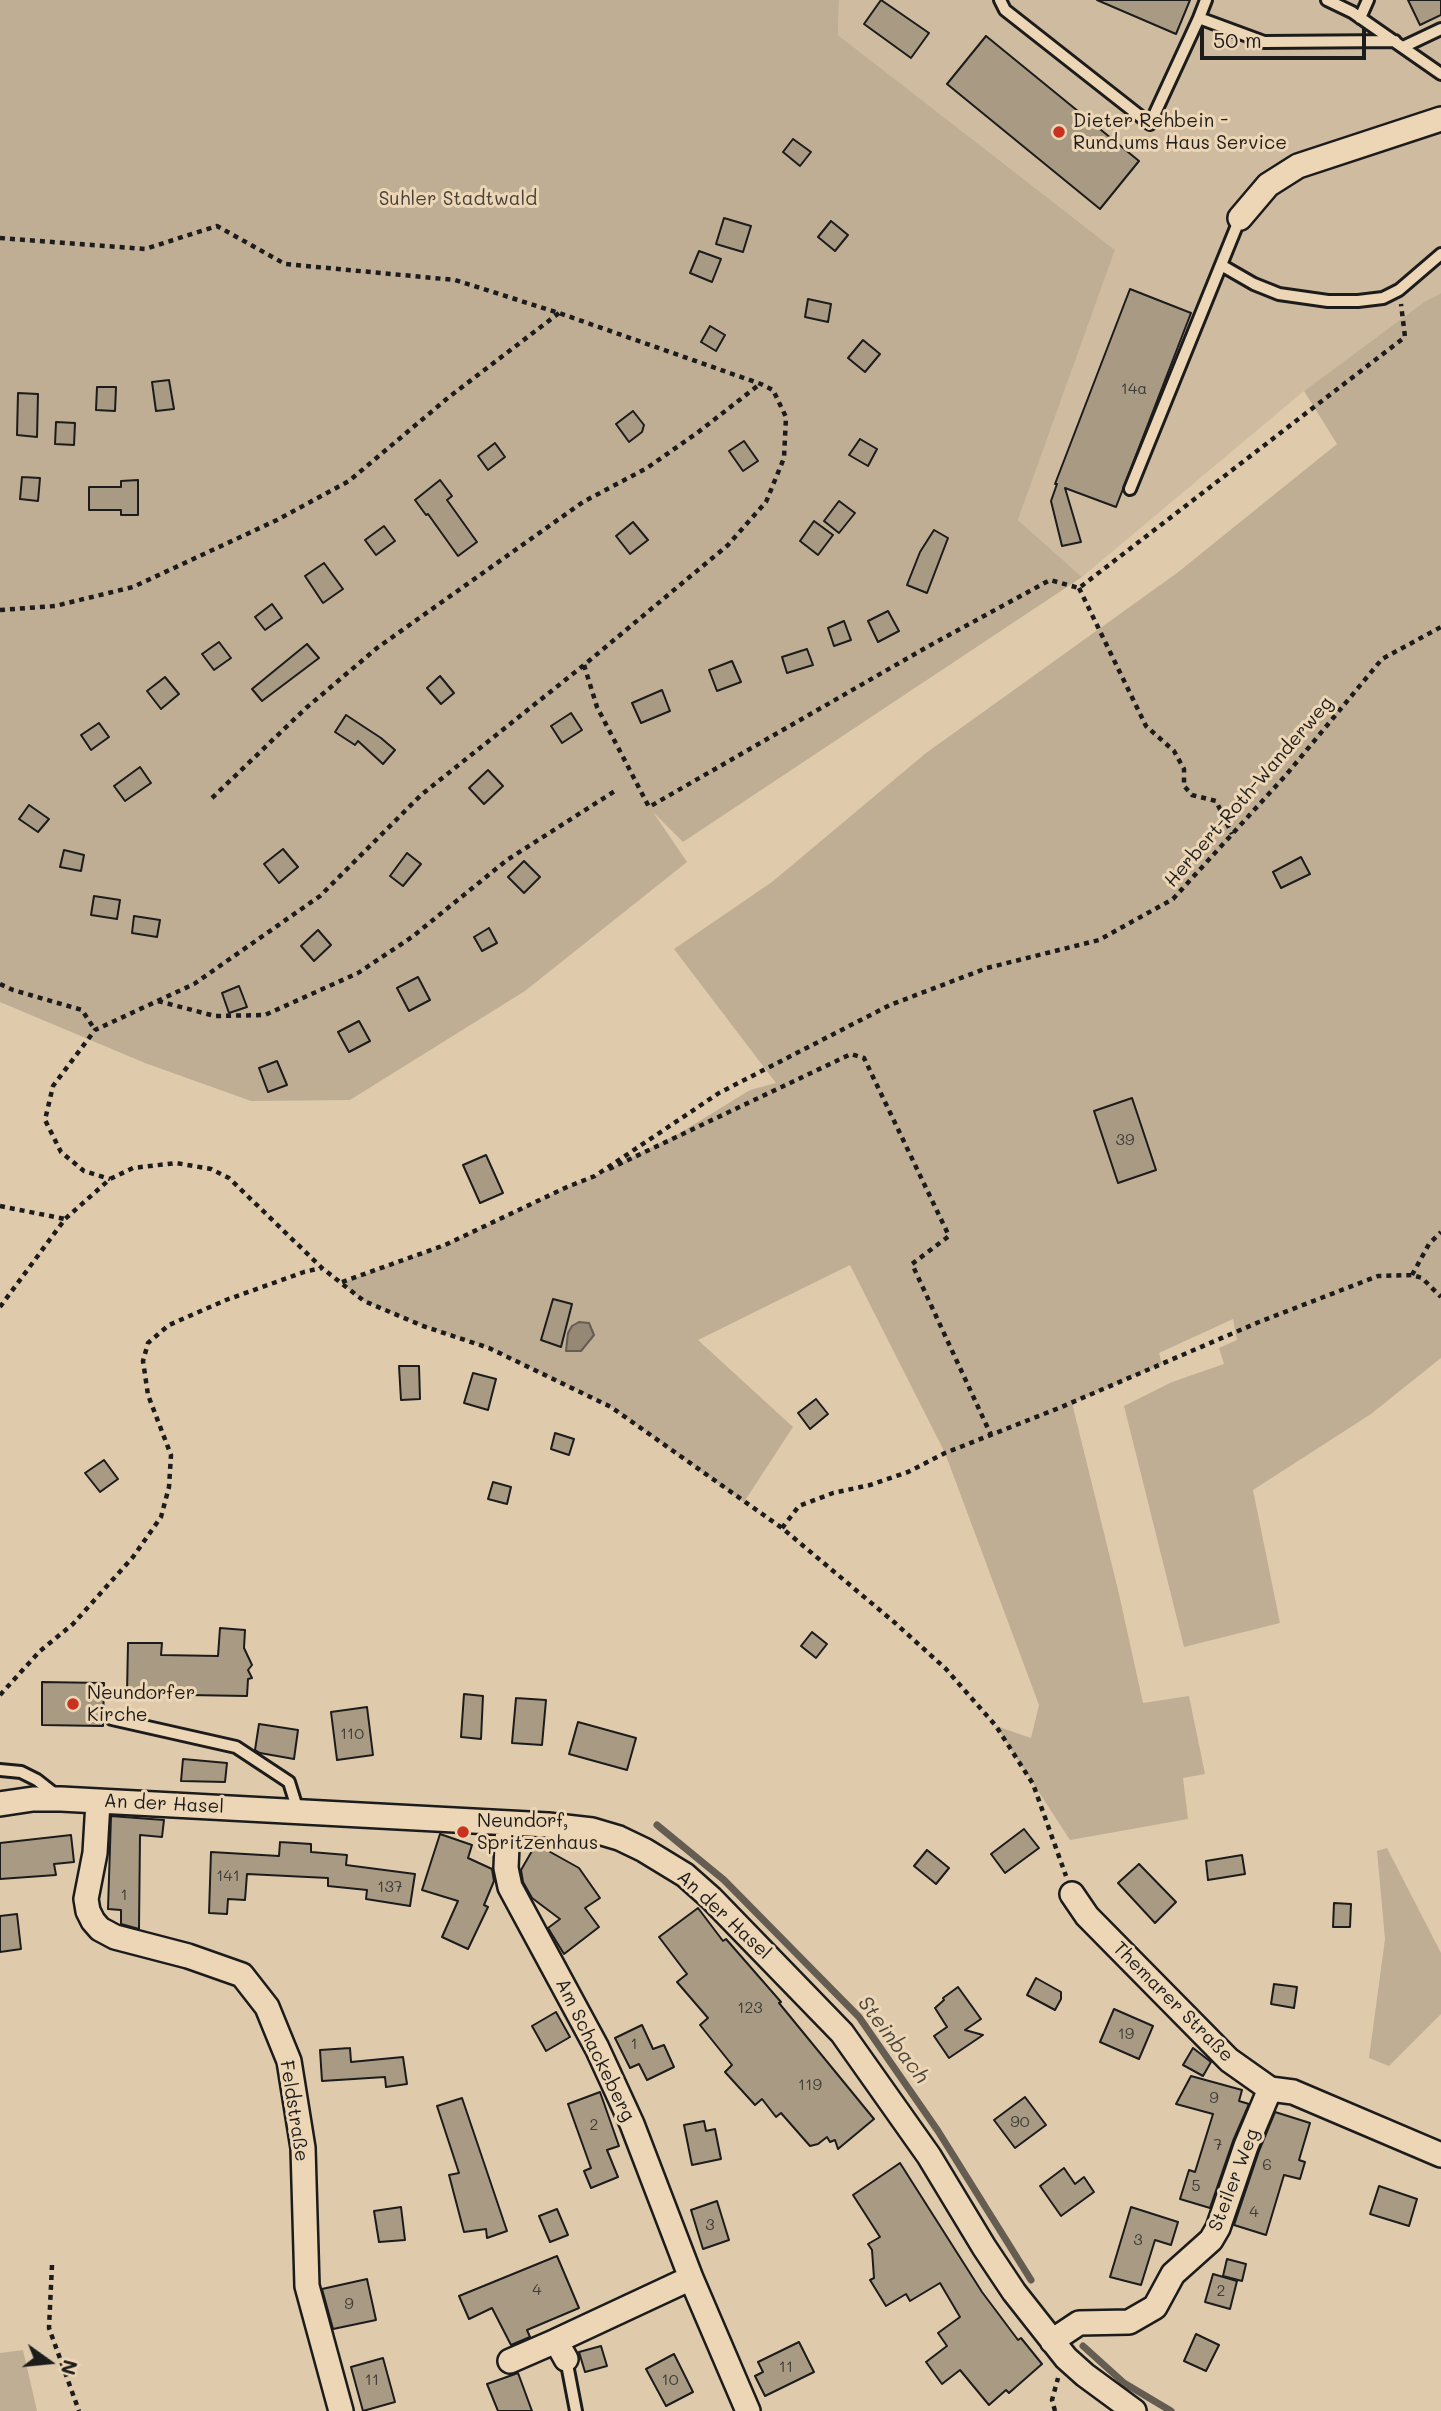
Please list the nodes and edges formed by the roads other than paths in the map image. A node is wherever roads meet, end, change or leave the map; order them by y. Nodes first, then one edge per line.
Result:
1 (1000, 0) edge
2 (1206, 0) edge
3 (1327, 0) edge
4 (1368, 0) edge
5 (1199, 18) junction
6 (1360, 18) junction
7 (1441, 29) edge
8 (1399, 44) junction
9 (1441, 74) edge
10 (1441, 118) edge
11 (1240, 218) joint
12 (1441, 254) edge
13 (1221, 265) junction
14 (1130, 489) dead end
15 (112, 1719) dead end
16 (0, 1770) edge
17 (61, 1799) junction
18 (98, 1802) junction
19 (0, 1804) edge
20 (299, 1812) junction
21 (508, 1823) junction
22 (1072, 1894) road end
23 (1270, 2089) junction
24 (1441, 2155) edge
25 (691, 2278) junction
26 (1052, 2341) junction
27 (561, 2350) junction
28 (510, 2361) dead end
29 (341, 2411) edge
30 (576, 2411) edge
31 (748, 2411) edge
32 (1134, 2411) edge

1 - 5 lane
2 - 5 lane
3 - 6 lane
4 - 6 lane
5 - 8 lane
6 - 8 lane
7 - 8 lane
8 - 9 lane
10 - 11 street
11 - 13 lane
12 - 13 lane
13 - 14 lane
15 - 20 lane
16 - 17 lane
17 - 18 street, An der Hasel
17 - 19 street, An der Hasel
18 - 20 street, An der Hasel
18 - 29 street, Feldstraße
20 - 21 street, An der Hasel
21 - 25 street, Am Schackeberg
21 - 26 street, An der Hasel
22 - 23 street, Themarer Straße
23 - 24 street, Themarer Straße
23 - 26 street, Steiler Weg
25 - 27 street
25 - 31 street, Am Schackeberg
26 - 32 street, An der Hasel
27 - 28 street
27 - 30 lane

